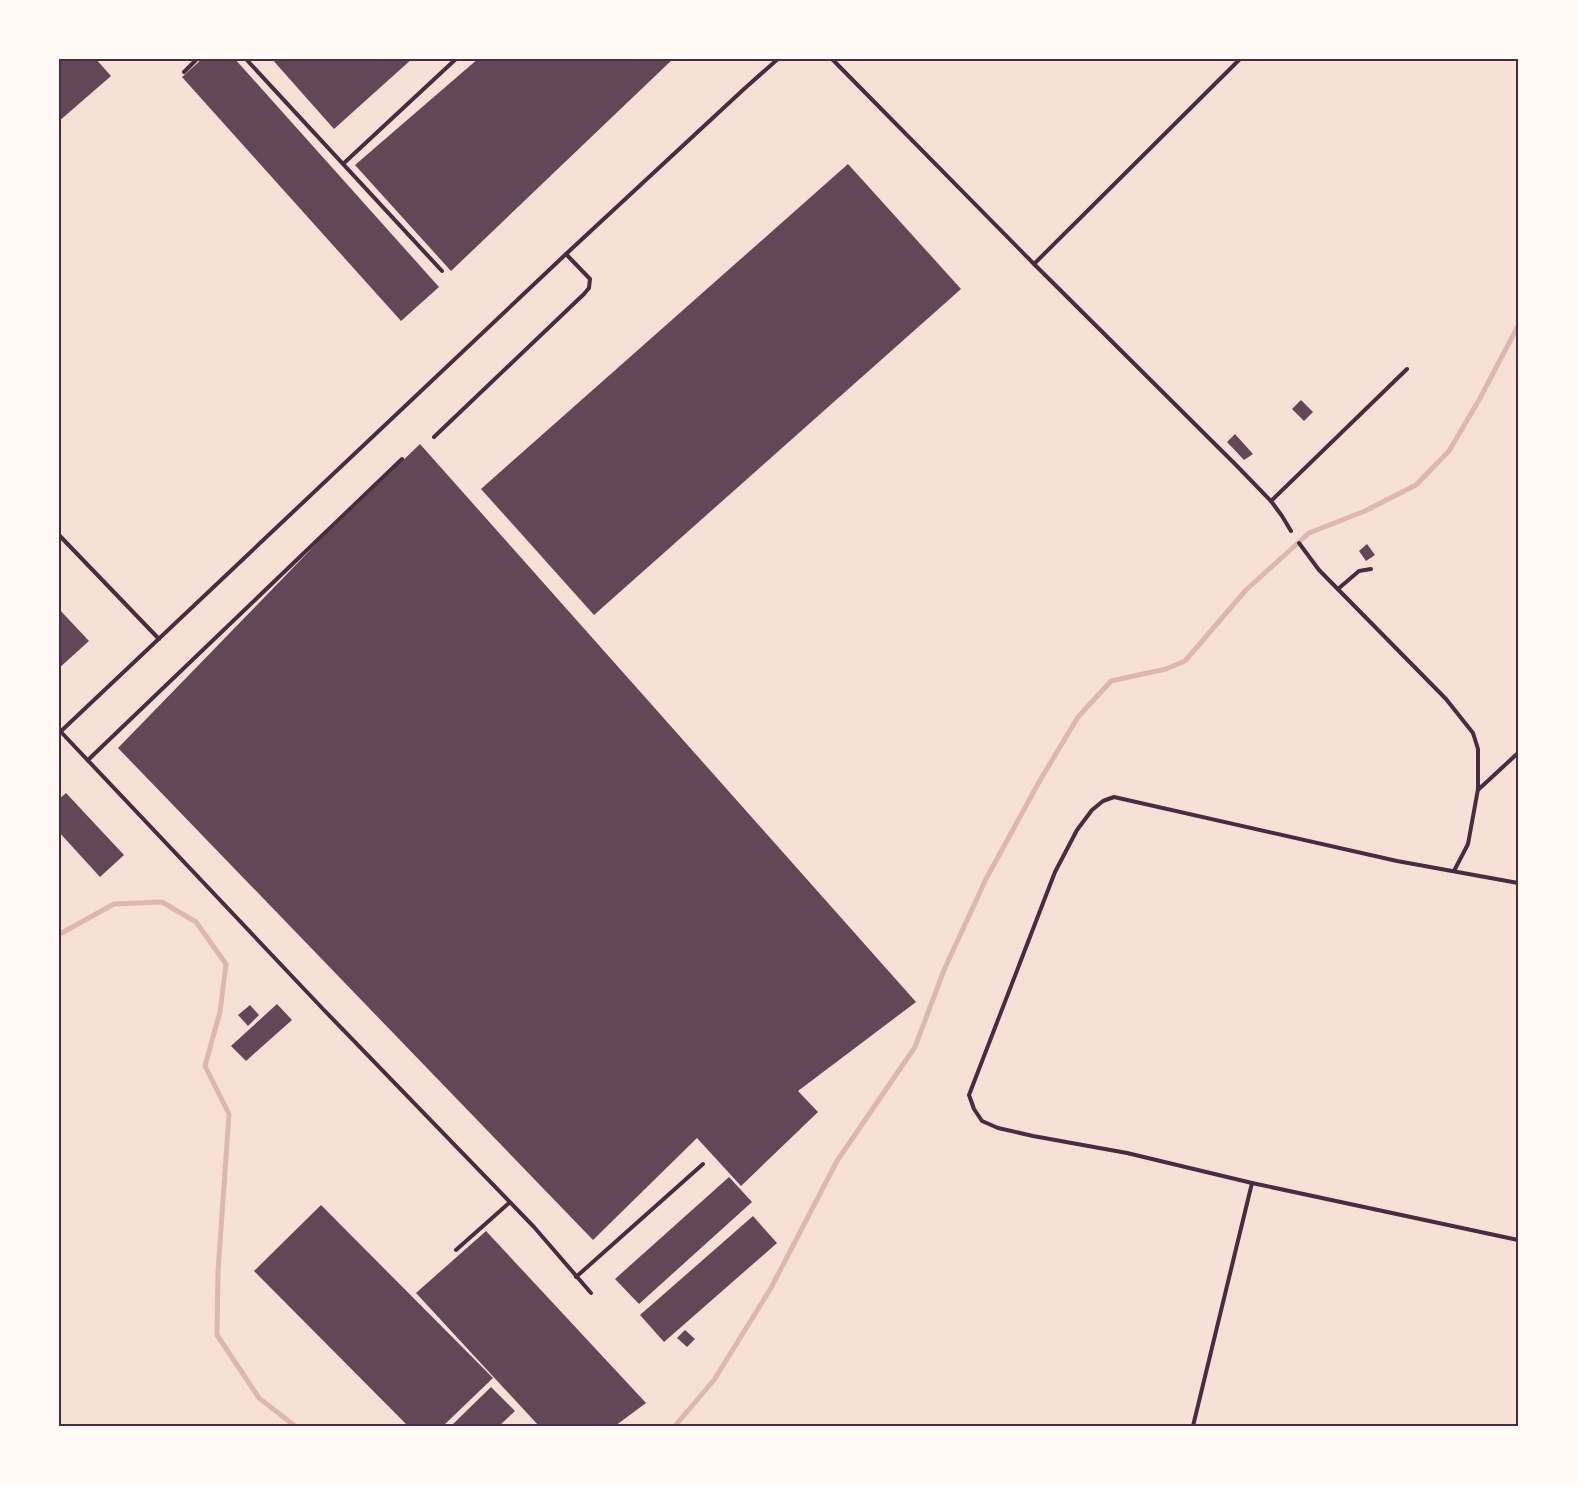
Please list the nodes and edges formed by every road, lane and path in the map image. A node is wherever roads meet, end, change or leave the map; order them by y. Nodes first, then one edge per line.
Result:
1 (198, 58) edge
2 (245, 58) edge
3 (457, 58) edge
4 (779, 58) edge
5 (831, 58) edge
6 (1242, 58) edge
7 (184, 72) dead end
8 (343, 164) junction
9 (566, 254) junction
10 (1034, 264) junction
11 (442, 271) dead end
12 (1407, 369) dead end
13 (434, 437) dead end
14 (402, 459) dead end
15 (1271, 501) junction
16 (1291, 531) dead end
17 (58, 534) edge
18 (1299, 543) dead end
19 (1371, 569) dead end
20 (1338, 589) junction
21 (159, 639) junction
22 (60, 733) edge
23 (1518, 753) edge
24 (88, 760) junction
25 (1479, 789) junction
26 (1454, 871) junction
27 (1518, 883) edge
28 (703, 1164) dead end
29 (1252, 1183) junction
30 (509, 1203) junction
31 (1518, 1240) edge
32 (456, 1250) dead end
33 (576, 1277) junction
34 (591, 1293) dead end
35 (1193, 1426) edge

1 - 7 lane
2 - 8 lane
3 - 8 lane
4 - 9 lane
5 - 10 lane
6 - 10 lane
8 - 11 lane
9 - 13 lane
9 - 21 lane
10 - 15 lane
12 - 15 lane
14 - 24 lane
15 - 16 lane
17 - 21 lane
18 - 20 lane
19 - 20 lane
20 - 25 lane
21 - 22 lane
22 - 24 lane
23 - 25 lane
24 - 30 lane
25 - 26 lane
26 - 27 lane
26 - 29 lane
28 - 33 lane
29 - 31 lane
29 - 35 lane
30 - 32 lane
30 - 33 lane
33 - 34 lane

